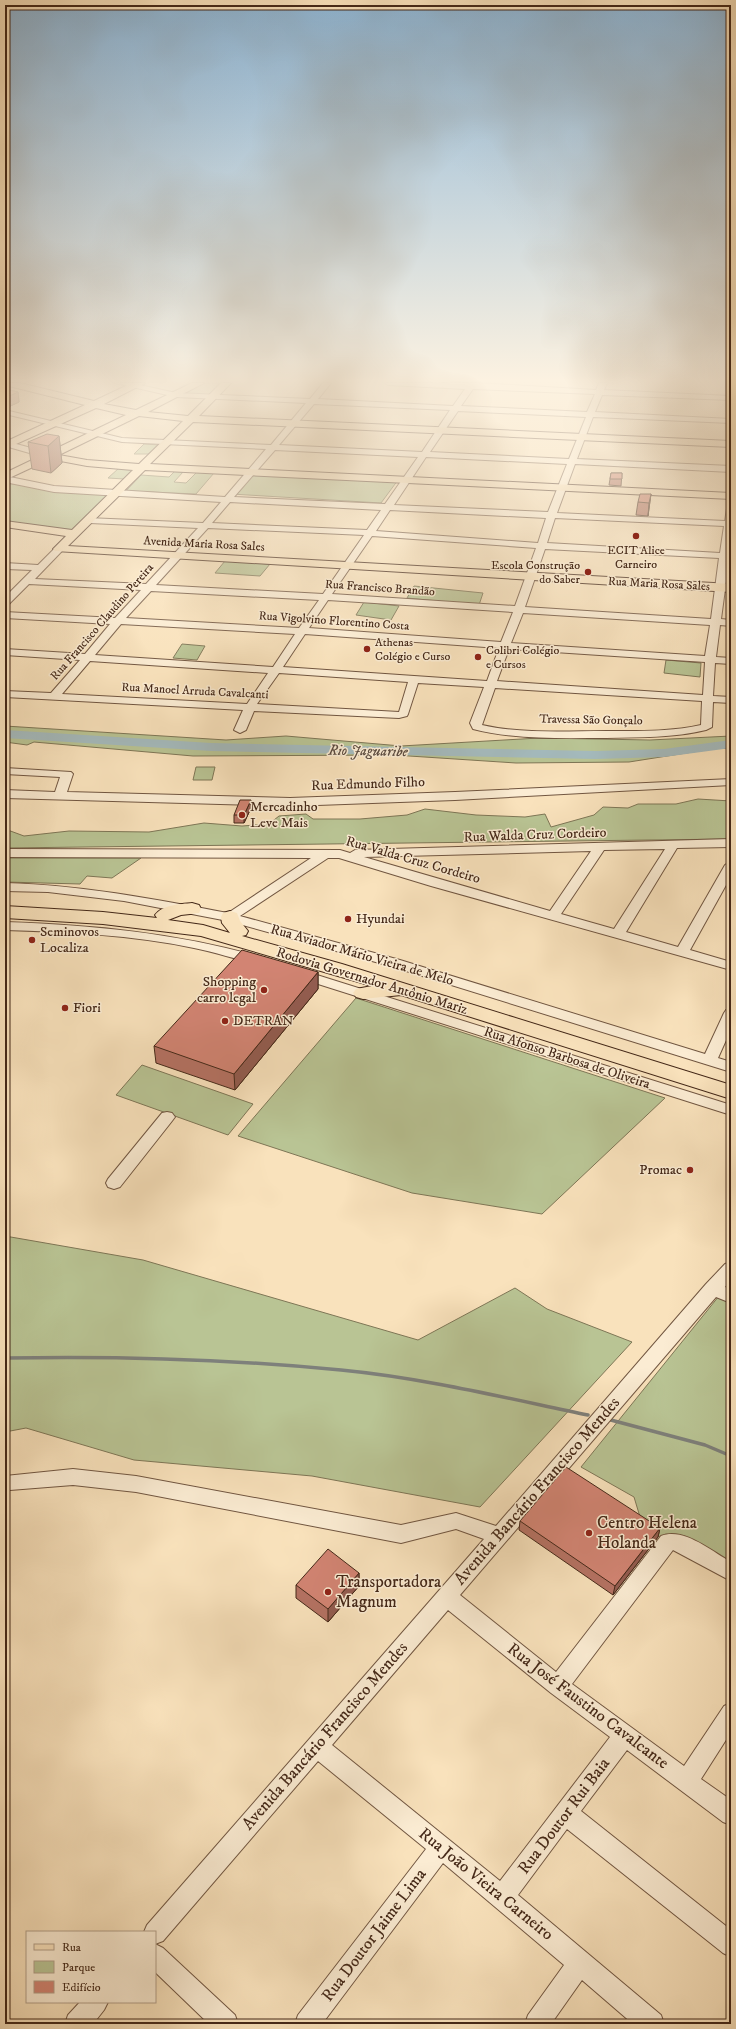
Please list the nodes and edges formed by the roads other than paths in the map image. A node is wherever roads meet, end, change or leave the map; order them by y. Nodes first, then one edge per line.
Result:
1 (5, 478) edge
2 (132, 478) edge
3 (245, 478) edge
4 (382, 478) edge
5 (566, 478) edge
6 (408, 479) junction
7 (561, 488) junction
8 (115, 494) junction
9 (731, 496) edge
10 (228, 498) junction
11 (389, 506) junction
12 (731, 509) edge
13 (553, 516) junction
14 (90, 520) junction
15 (5, 524) edge
16 (730, 524) edge
17 (205, 526) junction
18 (371, 533) junction
19 (74, 534) junction
20 (542, 546) junction
21 (59, 549) junction
22 (178, 555) junction
23 (728, 556) edge
24 (348, 565) junction
25 (5, 566) edge
26 (39, 568) junction
27 (531, 577) junction
28 (27, 581) junction
29 (150, 587) junction
30 (725, 588) edge
31 (326, 597) junction
32 (5, 602) edge
33 (518, 610) junction
34 (5, 615) edge
35 (118, 621) junction
36 (715, 622) junction
37 (731, 623) edge
38 (302, 631) junction
39 (505, 646) junction
40 (5, 652) edge
41 (87, 658) junction
42 (710, 660) junction
43 (731, 661) edge
44 (277, 669) junction
45 (414, 679) junction
46 (490, 686) junction
47 (5, 694) edge
48 (54, 697) junction
49 (706, 699) junction
50 (731, 700) edge
51 (250, 707) junction
52 (240, 730) dead end
53 (5, 771) edge
54 (731, 782) edge
55 (5, 794) edge
56 (60, 795) junction
57 (731, 843) edge
58 (673, 845) junction
59 (599, 848) junction
60 (5, 853) edge
61 (414, 853) junction
62 (325, 854) junction
63 (340, 854) junction
64 (731, 865) edge
65 (403, 873) junction
66 (5, 887) edge
67 (5, 902) edge
68 (192, 909) junction
69 (5, 912) edge
70 (164, 915) junction
71 (553, 916) junction
72 (234, 924) junction
73 (5, 926) edge
74 (618, 934) junction
75 (682, 952) junction
76 (267, 964) edge
77 (731, 966) edge
78 (287, 970) edge
79 (337, 977) junction
80 (406, 991) junction
81 (362, 993) junction
82 (731, 1013) edge
83 (710, 1060) junction
84 (731, 1067) edge
85 (731, 1080) edge
86 (731, 1092) edge
87 (731, 1110) edge
88 (167, 1117) dead end
89 (114, 1183) dead end
90 (731, 1268) edge
91 (712, 1289) junction
92 (731, 1296) edge
93 (10, 1482) dead end
94 (499, 1535) junction
95 (731, 1572) edge
96 (446, 1596) junction
97 (558, 1686) junction
98 (731, 1713) edge
99 (625, 1734) junction
100 (317, 1746) junction
101 (686, 1781) junction
102 (566, 1814) junction
103 (731, 1814) edge
104 (441, 1847) junction
105 (502, 1897) junction
106 (156, 1932) edge
107 (731, 1945) edge
108 (156, 1957) edge
109 (580, 1962) junction
110 (95, 2003) edge
111 (77, 2024) edge
112 (226, 2024) edge
113 (307, 2024) edge
114 (537, 2024) edge
115 (652, 2024) edge

1 - 8 street
2 - 8 main road
3 - 10 street, Rua Francisco Claudino Pereira
4 - 6 main road
5 - 7 street
6 - 7 main road
6 - 11 street
7 - 9 main road
7 - 13 street
8 - 10 street
8 - 14 main road
10 - 11 street
10 - 17 street, Rua Francisco Claudino Pereira
11 - 13 street
11 - 18 street
12 - 16 street
13 - 16 street
13 - 20 street
14 - 17 street
14 - 19 main road
15 - 19 main road
16 - 23 street
17 - 18 street
17 - 22 street, Rua Francisco Claudino Pereira
18 - 20 street
18 - 24 street
19 - 21 main road
20 - 23 street
20 - 27 street
21 - 22 main road, Avenida Maria Rosa Sales
21 - 26 street
22 - 24 main road, Avenida Maria Rosa Sales
22 - 29 street, Rua Francisco Claudino Pereira
23 - 30 street
24 - 27 main road, Rua Maria Rosa Sales
24 - 31 street
25 - 26 street
26 - 28 street
27 - 30 main road, Rua Maria Rosa Sales
27 - 33 street
28 - 29 street, Rua Francisco Brandão
28 - 32 street
29 - 31 street, Rua Francisco Brandão
29 - 35 street, Rua Francisco Claudino Pereira
30 - 36 street
31 - 33 street, Rua Francisco Brandão
31 - 38 street
33 - 36 street, Rua Francisco Brandão
33 - 39 street
34 - 35 street, Rua Vigolvino Florentino Costa
35 - 38 street, Rua Vigolvino Florentino Costa
35 - 41 street, Rua Francisco Claudino Pereira
36 - 37 street, Rua Francisco Brandão
36 - 42 street
38 - 39 street, Rua Vigolvino Florentino Costa
38 - 44 street
39 - 42 street, Rua Vigolvino Florentino Costa
39 - 46 street
40 - 41 street
41 - 44 street
41 - 48 street, Rua Francisco Claudino Pereira
42 - 43 street, Rua Vigolvino Florentino Costa
42 - 49 street
44 - 45 street
44 - 51 street
45 - 46 street
45 - 51 street, Rua Manoel Arruda Cavalcanti
46 - 49 street
46 - 49 street, Travessa São Gonçalo
47 - 48 street, Rua Manoel Arruda Cavalcanti
48 - 51 street, Rua Manoel Arruda Cavalcanti
49 - 50 street
51 - 52 street
53 - 56 street
54 - 56 street, Rua Edmundo Filho
55 - 56 street, Rua Edmundo Filho
57 - 58 street, Rua Walda Cruz Cordeiro
58 - 59 street, Rua Walda Cruz Cordeiro
58 - 74 street
59 - 61 street, Rua Walda Cruz Cordeiro
59 - 71 street
60 - 62 street, Rua Valda Cruz Cordeiro
61 - 63 street, Rua Walda Cruz Cordeiro
61 - 65 street
62 - 63 street, Rua Valda Cruz Cordeiro
62 - 72 street
63 - 65 street, Rua Valda Cruz Cordeiro
64 - 75 street
65 - 71 street, Rua Valda Cruz Cordeiro
66 - 68 street, Rua Aviador Mário Vieira de Melo
67 - 70 highway, Rodovia Governador Antônio Mariz
68 - 70 highway
68 - 72 street, Rua Aviador Mário Vieira de Melo
69 - 79 highway, Rodovia Governador Antônio Mariz
70 - 72 highway, Rodovia Governador Antônio Mariz
71 - 74 street, Rua Valda Cruz Cordeiro
72 - 83 street, Rua Aviador Mário Vieira de Melo
72 - 85 highway, Rodovia Governador Antônio Mariz
73 - 76 street
74 - 75 street, Rua Valda Cruz Cordeiro
75 - 77 street, Rua Valda Cruz Cordeiro
78 - 79 street, Rua Afonso Barbosa de Oliveira
79 - 80 highway, Rodovia Governador Antônio Mariz
79 - 81 street, Rua Afonso Barbosa de Oliveira
80 - 81 highway
80 - 86 highway, Rodovia Governador Antônio Mariz
81 - 87 street, Rua Afonso Barbosa de Oliveira
82 - 83 street
83 - 84 street, Rua Aviador Mário Vieira de Melo
88 - 89 street
90 - 91 street, Avenida Bancário Francisco Mendes
91 - 92 street
91 - 94 street, Avenida Bancário Francisco Mendes
93 - 94 street
94 - 96 street, Avenida Bancário Francisco Mendes
95 - 97 street
96 - 97 street, Rua José Faustino Cavalcante
96 - 100 street, Avenida Bancário Francisco Mendes
97 - 99 street, Rua José Faustino Cavalcante
98 - 101 street
99 - 101 street, Rua José Faustino Cavalcante
99 - 102 street, Rua Doutor Rui Baia
100 - 104 street, Rua João Vieira Carneiro
100 - 106 street, Avenida Bancário Francisco Mendes
101 - 103 street, Rua José Faustino Cavalcante
102 - 105 street, Rua Doutor Rui Baia
102 - 107 street
104 - 105 street, Rua João Vieira Carneiro
104 - 113 street, Rua Doutor Jaime Lima
105 - 109 street, Rua João Vieira Carneiro
108 - 112 street
109 - 114 street
109 - 115 street, Rua João Vieira Carneiro
110 - 111 street

